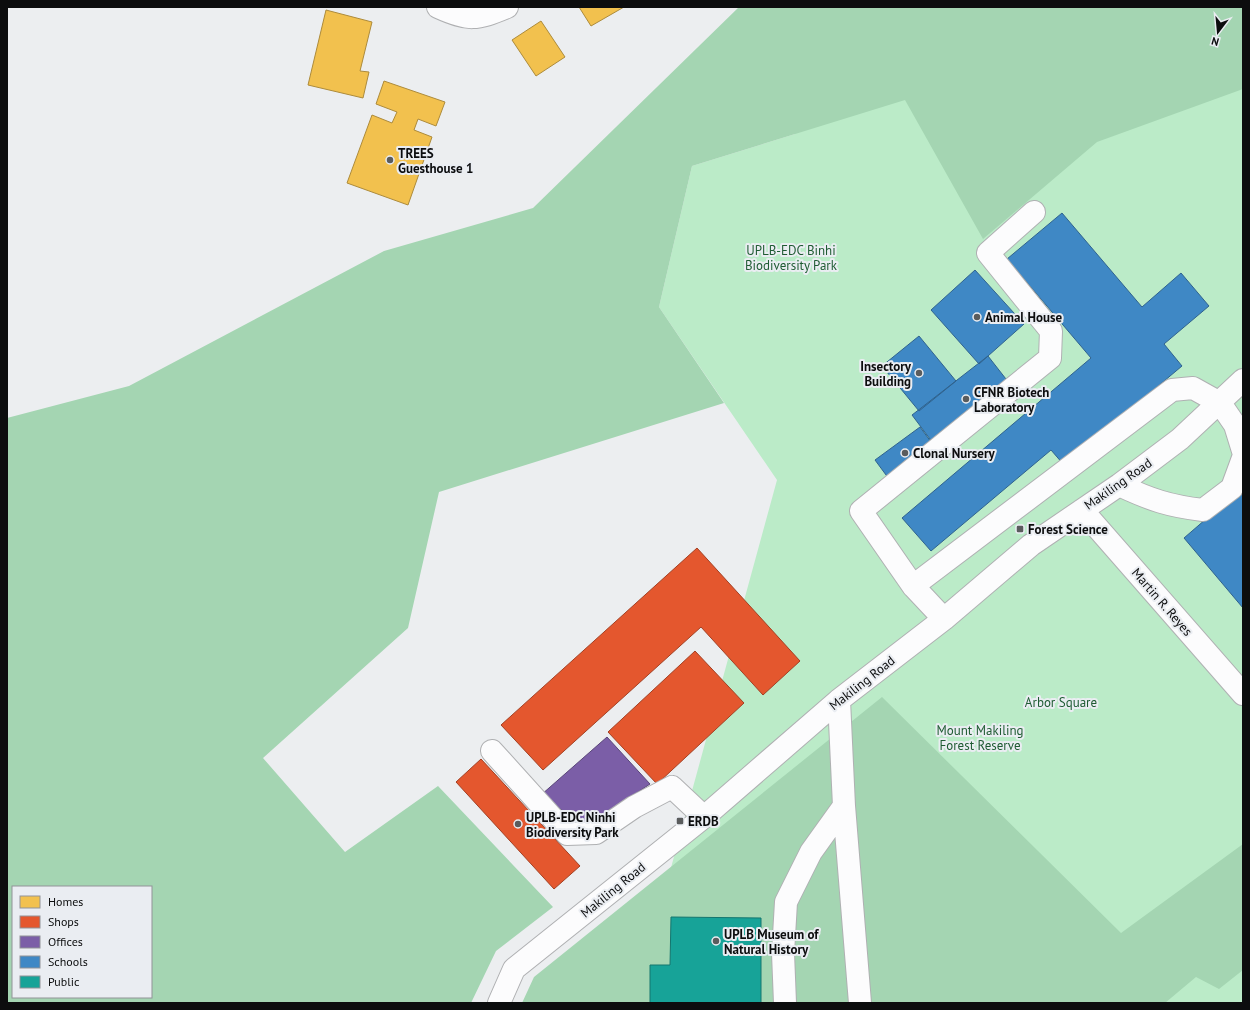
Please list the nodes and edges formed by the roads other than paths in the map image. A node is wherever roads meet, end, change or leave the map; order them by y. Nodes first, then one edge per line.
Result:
1 (438, 7) edge
2 (507, 7) edge
3 (1034, 212) dead end
4 (1243, 380) edge
5 (1220, 403) junction
6 (1243, 451) edge
7 (1243, 458) edge
8 (1119, 485) junction
9 (1082, 510) junction
10 (913, 586) junction
11 (944, 620) junction
12 (1243, 694) edge
13 (839, 700) junction
14 (492, 751) dead end
15 (844, 806) junction
16 (704, 817) junction
17 (499, 1003) edge
18 (785, 1003) edge
19 (860, 1003) edge

1 - 2 street
3 - 10 street
4 - 5 street, Makiling Road
5 - 6 street
5 - 8 street, Makiling Road
5 - 10 street
7 - 8 street
8 - 9 street, Makiling Road
9 - 11 street, Makiling Road
9 - 12 street, Martin R. Reyes
10 - 11 street
11 - 13 street, Makiling Road
13 - 15 street
13 - 16 street, Makiling Road
14 - 16 street
15 - 18 street
15 - 19 street
16 - 17 street, Makiling Road

